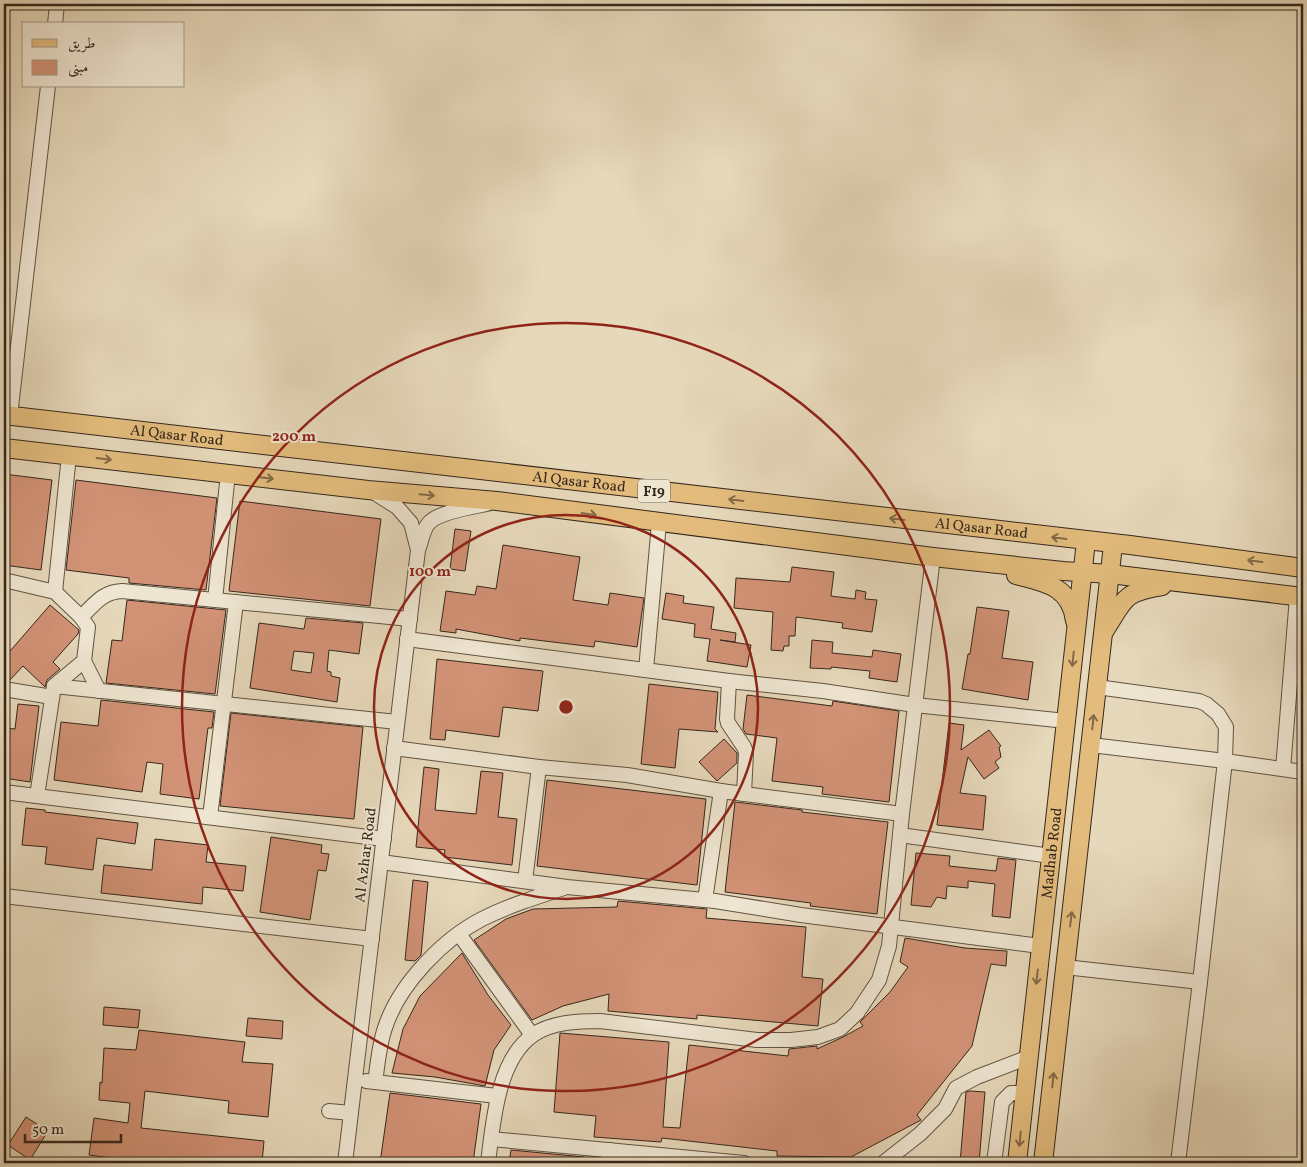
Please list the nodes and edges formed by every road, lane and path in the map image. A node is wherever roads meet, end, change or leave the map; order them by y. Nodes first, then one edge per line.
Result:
1 (57, 4) edge
2 (55, 22) edge
3 (48, 88) edge
4 (7, 415) edge
5 (4, 448) edge
6 (69, 455) junction
7 (228, 473) junction
8 (368, 490) junction
9 (497, 502) junction
10 (659, 523) junction
11 (1086, 541) junction
12 (1114, 545) junction
13 (418, 550) junction
14 (933, 557) junction
15 (963, 560) junction
16 (1303, 568) edge
17 (1083, 572) junction
18 (1110, 574) junction
19 (4, 580) edge
20 (1183, 583) junction
21 (55, 592) junction
22 (1300, 597) edge
23 (215, 600) junction
24 (236, 602) junction
25 (81, 617) junction
26 (410, 619) junction
27 (1104, 633) junction
28 (1076, 634) junction
29 (408, 639) junction
30 (84, 661) junction
31 (646, 670) junction
32 (1297, 674) edge
33 (730, 681) junction
34 (1097, 687) junction
35 (4, 689) edge
36 (99, 691) junction
37 (53, 692) junction
38 (224, 705) junction
39 (915, 705) junction
40 (1066, 721) junction
41 (398, 722) junction
42 (1091, 745) junction
43 (394, 748) junction
44 (1225, 761) junction
45 (540, 767) junction
46 (1283, 769) junction
47 (1303, 772) edge
48 (722, 791) junction
49 (4, 792) edge
50 (744, 794) junction
51 (37, 796) junction
52 (902, 814) junction
53 (210, 817) junction
54 (900, 835) junction
55 (384, 839) junction
56 (1051, 856) junction
57 (381, 862) junction
58 (525, 881) junction
59 (567, 887) junction
60 (4, 896) edge
61 (705, 900) junction
62 (891, 926) junction
63 (459, 934) junction
64 (372, 939) junction
65 (1040, 946) junction
66 (1066, 966) junction
67 (1200, 982) junction
68 (532, 1035) junction
69 (1029, 1057) junction
70 (356, 1080) junction
71 (375, 1082) junction
72 (1025, 1093) junction
73 (497, 1096) junction
74 (329, 1111) dead end
75 (351, 1113) junction
76 (491, 1139) junction
77 (609, 1156) edge
78 (345, 1163) edge
79 (488, 1163) edge
80 (737, 1163) edge
81 (883, 1163) edge
82 (994, 1163) edge
83 (1017, 1163) edge
84 (1043, 1163) edge
85 (1178, 1163) edge

1 - 2 street
3 - 4 street
11 -> 4 main road, Al Qasar Road / F19
5 - 6 main road, Al Qasar Road / F19
6 -> 7 main road, Al Qasar Road / F19
6 - 21 street
7 -> 8 main road, Al Qasar Road / F19
7 - 23 street
8 -> 9 main road, Al Qasar Road / F19
8 - 13 street, Al Azhar Road
9 -> 10 main road, Al Qasar Road / F19
9 - 13 street, Al Azhar Road
10 - 14 main road, Al Qasar Road / F19
10 - 31 street
11 - 12 main road, Al Qasar Road / F19
11 - 17 main road, Madhab Road
16 -> 12 main road, Al Qasar Road / F19
12 - 18 main road, Madhab Road
13 - 26 street, Al Azhar Road
14 - 15 main road, Al Qasar Road / F19
14 - 39 street
15 - 17 main road, Al Qasar Road / F19
15 - 28 main road
17 - 18 main road, Al Qasar Road / F19
17 - 28 main road, Madhab Road
18 - 20 main road, Al Qasar Road / F19
18 - 27 main road, Madhab Road
19 - 21 street
20 - 22 main road, Al Qasar Road / F19
20 - 27 main road
21 - 25 street
22 - 32 street
23 - 24 street
23 - 25 street
24 - 26 street
24 - 38 street
25 - 30 street
26 - 29 street, Al Azhar Road
27 - 34 main road, Madhab Road
28 -> 40 main road, Madhab Road
29 - 31 street
29 - 41 street, Al Azhar Road
30 - 36 street
30 - 37 street
31 - 33 street
32 - 46 street
33 - 39 street
33 - 50 street
42 -> 34 main road, Madhab Road
34 - 44 street
35 - 37 street
36 - 37 street
36 - 38 street
37 - 51 street
38 - 41 street
38 - 53 street
39 - 40 street
39 - 52 street
40 - 56 main road, Madhab Road
41 - 43 street, Al Azhar Road
42 - 44 street
66 -> 42 main road, Madhab Road
43 - 45 street
43 - 55 street, Al Azhar Road
44 - 46 street
44 - 67 street
45 - 48 street
45 - 58 street
46 - 47 street
48 - 50 street
48 - 61 street
49 - 51 street
50 - 52 street
51 - 53 street
52 - 54 street
53 - 55 street
54 - 56 street
54 - 62 street
55 - 57 street, Al Azhar Road
56 - 65 main road, Madhab Road
57 - 58 street
57 - 64 street, Al Azhar Road
58 - 59 street
59 - 61 street
59 - 63 street
60 - 64 street
61 - 62 street
62 - 65 street
62 - 68 street
63 - 68 street
63 - 71 street
64 - 70 street, Al Azhar Road
65 -> 69 main road, Madhab Road
66 - 67 street
84 -> 66 main road, Madhab Road
67 - 85 street
68 - 73 street
69 - 72 main road, Madhab Road
69 - 81 street
70 - 71 street
70 - 75 street, Al Azhar Road
71 - 73 street
72 - 82 street
72 -> 83 main road, Madhab Road
73 - 76 street
74 - 75 street
75 - 78 street, Al Azhar Road
76 - 77 street
76 - 79 street
77 - 80 street

